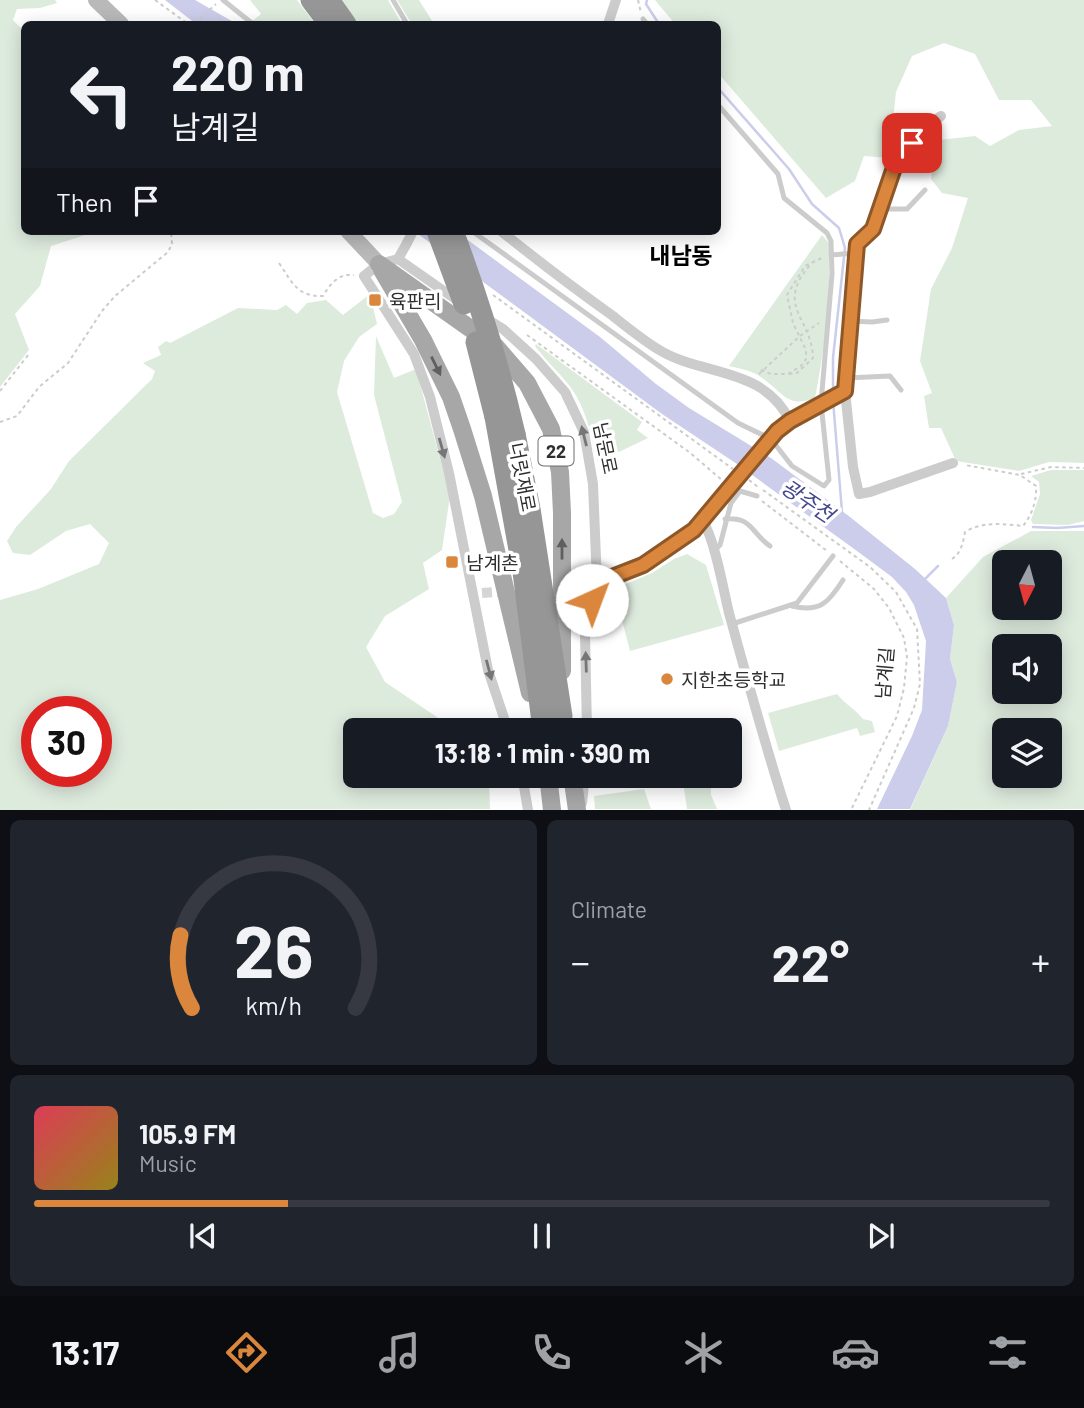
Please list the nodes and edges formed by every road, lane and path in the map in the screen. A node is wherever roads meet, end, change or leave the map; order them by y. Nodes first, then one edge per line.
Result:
1 (96, 0) edge
2 (155, 0) edge
3 (312, 0) edge
4 (329, 0) edge
5 (393, 0) edge
6 (616, 0) edge
7 (638, 0) edge
8 (221, 1) edge
9 (118, 21) edge
10 (184, 21) edge
11 (198, 21) edge
12 (249, 21) edge
13 (327, 21) edge
14 (344, 21) edge
15 (405, 21) edge
16 (609, 21) edge
17 (645, 21) edge
18 (721, 108) edge
19 (941, 116) dead end
20 (925, 190) dead end
21 (881, 209) junction
22 (171, 235) edge
23 (352, 235) edge
24 (412, 235) edge
25 (438, 235) edge
26 (454, 235) edge
27 (478, 235) edge
28 (506, 235) edge
29 (853, 253) junction
30 (833, 255) junction
31 (398, 259) junction
32 (816, 259) junction
33 (279, 263) dead end
34 (379, 264) junction
35 (364, 276) junction
36 (788, 300) junction
37 (795, 302) junction
38 (827, 318) junction
39 (887, 320) dead end
40 (849, 321) junction
41 (503, 329) junction
42 (805, 332) junction
43 (800, 336) junction
44 (813, 349) junction
45 (806, 350) junction
46 (29, 354) dead end
47 (761, 370) junction
48 (788, 374) junction
49 (845, 378) junction
50 (751, 383) junction
51 (901, 390) dead end
52 (0, 391) edge
53 (842, 392) junction
54 (824, 401) junction
55 (790, 421) junction
56 (0, 422) edge
57 (769, 441) junction
58 (953, 463) joint
59 (1084, 468) edge
60 (1020, 475) junction
61 (731, 487) junction
62 (757, 496) joint
63 (725, 519) junction
64 (703, 521) junction
65 (770, 546) dead end
66 (713, 552) junction
67 (833, 556) junction
68 (952, 559) dead end
69 (843, 580) dead end
70 (597, 583) junction
71 (579, 586) dead end
72 (792, 606) junction
73 (732, 624) junction
74 (504, 718) edge
75 (538, 718) edge
76 (540, 718) edge
77 (563, 718) edge
78 (564, 718) edge
79 (587, 718) edge
80 (524, 788) edge
81 (549, 788) edge
82 (575, 788) edge
83 (583, 788) edge
84 (528, 810) edge
85 (552, 810) edge
86 (579, 810) edge
87 (786, 810) edge
88 (851, 810) edge

1 - 9 street
2 - 10 path
3 - 13 highway
4 - 14 highway
5 - 15 lane
6 - 16 street
7 - 17 path
8 - 11 path
8 - 12 lane
18 - 30 lane
19 - 21 street
20 - 21 lane
21 - 29 street
22 - 56 path
23 - 34 street
24 - 31 street, bridge
25 - 76 highway, 너릿재로, bridge
26 - 77 highway, 너릿재로 / 22, bridge
27 - 57 lane
28 - 50 street
29 - 30 lane
29 - 40 street
30 - 32 path
30 - 38 lane
31 - 34 street
31 - 41 street, 남문로
32 - 36 path
32 - 37 path
33 - 35 path
34 - 35 street
34 -> 75 main road
78 -> 34 main road, 22
35 -> 74 street
36 - 37 path
36 - 43 path
37 - 42 path
38 - 42 path
38 - 54 lane
39 - 40 lane
40 - 49 street
41 - 61 path
70 -> 41 street, 남문로
42 - 43 path
42 - 44 path
43 - 45 path
43 - 47 path
44 - 45 path
44 - 48 path
45 - 48 path
46 - 52 path
47 - 48 path
47 - 50 path
49 - 51 lane
49 - 53 street
50 - 55 street
53 - 54 street
53 - 58 street
54 - 55 street
54 - 57 lane
55 - 57 street
57 - 61 street, bridge
58 - 60 path
59 - 60 path
60 - 68 path
61 - 64 street
62 - 63 lane
62 - 67 path, 남계길
63 - 65 lane
63 - 66 lane
64 - 66 street
64 - 70 street
66 - 73 street
67 - 72 lane
67 - 88 path, 남계길
69 - 72 lane
70 - 71 street
79 -> 70 street, 남문로
72 - 73 lane
73 - 87 street
80 - 84 street
81 - 85 main road
82 - 86 main road
83 - 86 street

